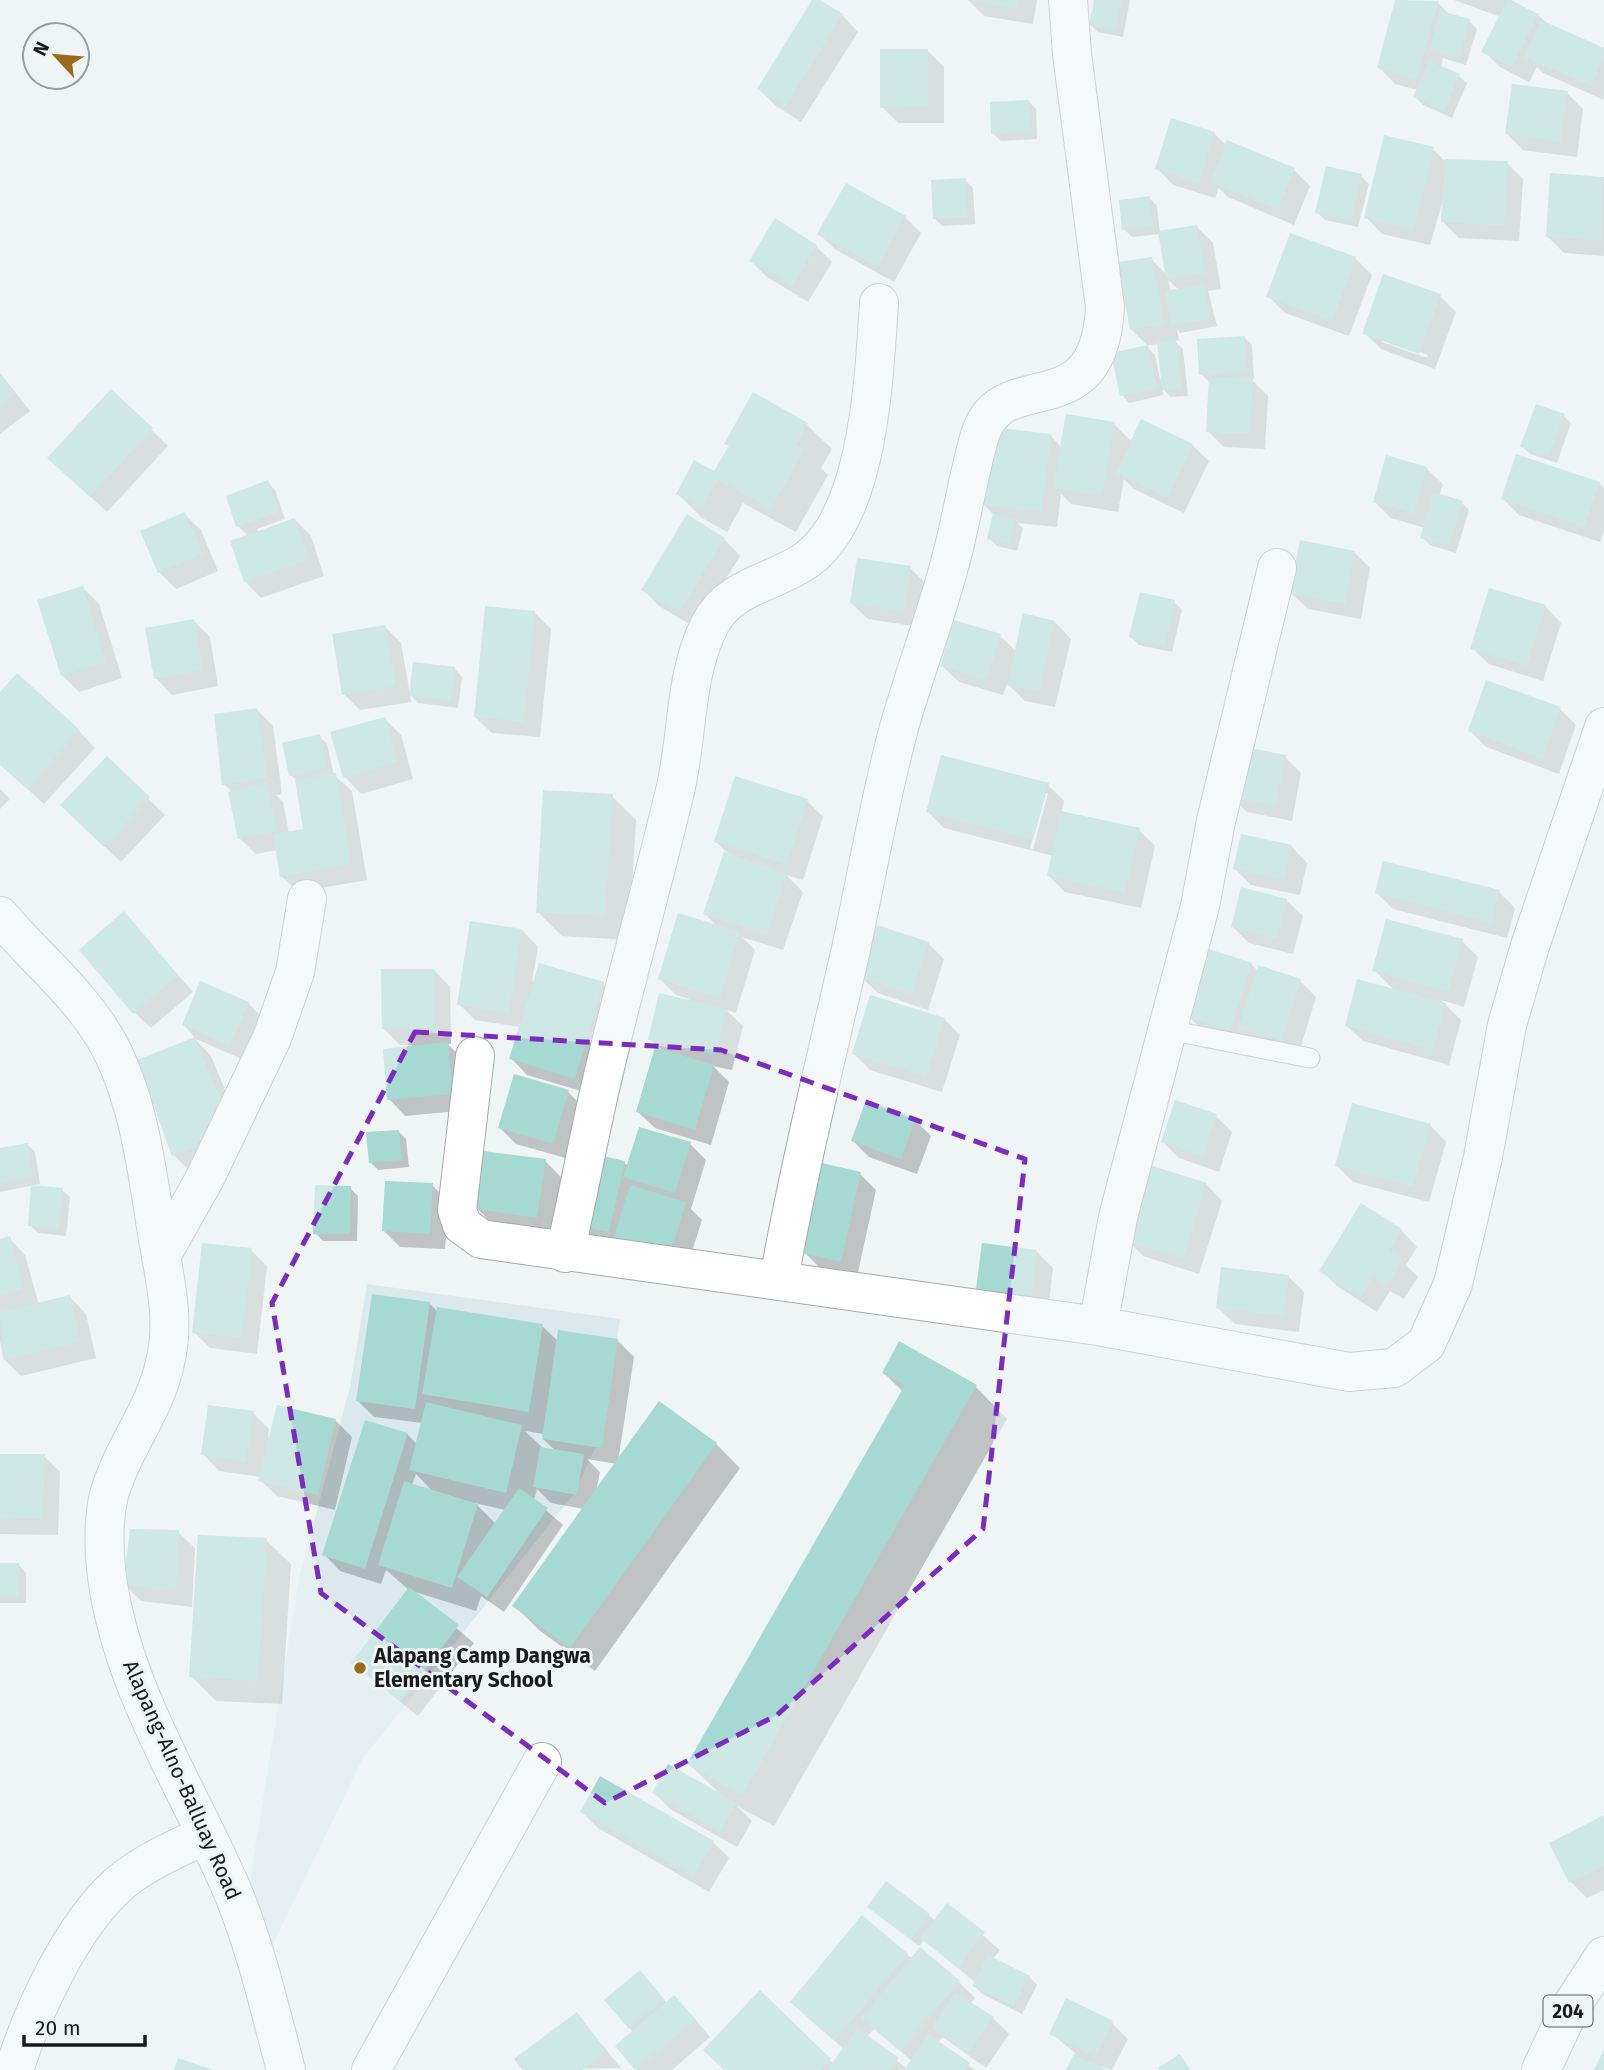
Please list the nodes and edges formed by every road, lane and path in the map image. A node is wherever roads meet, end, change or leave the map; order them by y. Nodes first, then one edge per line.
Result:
1 (1068, 0) edge
2 (879, 303) dead end
3 (1277, 568) dead end
4 (1604, 727) edge
5 (307, 899) dead end
6 (0, 916) edge
7 (1169, 1030) junction
8 (475, 1056) dead end
9 (1310, 1058) dead end
10 (565, 1253) junction
11 (161, 1256) junction
12 (779, 1279) junction
13 (1098, 1326) junction
14 (542, 1762) dead end
15 (205, 1835) junction
16 (1604, 1956) edge
17 (14, 2070) edge
18 (286, 2070) edge
19 (371, 2070) edge
20 (1541, 2070) edge

1 - 12 main road
2 - 10 main road
3 - 7 main road
4 - 13 main road
5 - 11 main road
6 - 11 main road, Alapang-Alno-Balluay Road
7 - 9 lane
7 - 13 main road
8 - 10 main road
10 - 12 main road
11 - 15 main road, Alapang-Alno-Balluay Road
12 - 13 main road
14 - 19 main road
15 - 17 main road
15 - 18 main road, Alapang-Alno-Balluay Road
16 - 20 main road, 204

